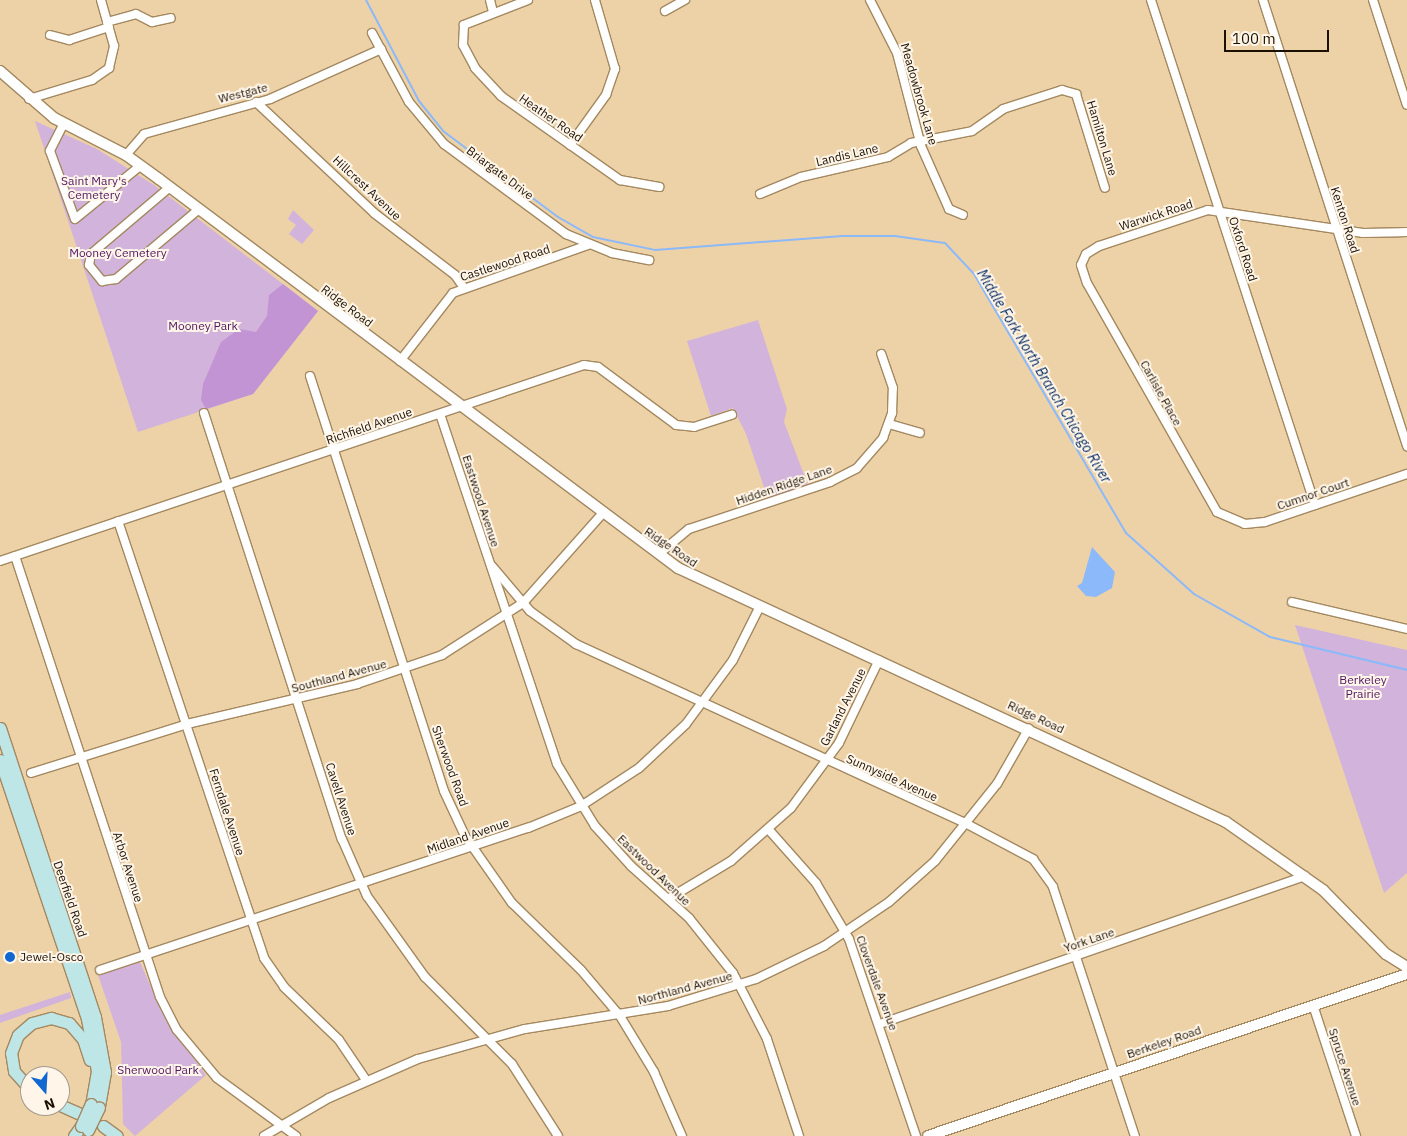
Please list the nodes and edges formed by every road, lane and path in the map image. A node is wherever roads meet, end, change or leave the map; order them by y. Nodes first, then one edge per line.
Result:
1 (101, 0) edge
2 (490, 0) edge
3 (528, 0) edge
4 (595, 0) edge
5 (685, 0) edge
6 (870, 0) edge
7 (1152, 0) edge
8 (1263, 0) edge
9 (1373, 0) edge
10 (665, 10) dead end
11 (493, 12) junction
12 (171, 18) dead end
13 (108, 25) junction
14 (372, 33) dead end
15 (50, 35) dead end
16 (381, 49) junction
17 (0, 72) edge
18 (1076, 94) joint
19 (30, 99) junction
20 (256, 102) junction
21 (1407, 105) edge
22 (63, 125) junction
23 (920, 141) junction
24 (570, 145) junction
25 (126, 155) junction
26 (140, 166) junction
27 (170, 187) junction
28 (659, 188) dead end
29 (1105, 188) dead end
30 (760, 194) dead end
31 (199, 209) junction
32 (1219, 212) junction
33 (963, 215) dead end
34 (1337, 230) junction
35 (1407, 232) edge
36 (588, 245) junction
37 (649, 260) dead end
38 (1084, 275) joint
39 (464, 288) junction
40 (881, 354) dead end
41 (400, 361) junction
42 (310, 376) dead end
43 (463, 408) junction
44 (204, 413) dead end
45 (440, 414) junction
46 (732, 415) dead end
47 (889, 424) junction
48 (920, 433) dead end
49 (1407, 446) edge
50 (334, 449) junction
51 (1407, 474) edge
52 (227, 484) junction
53 (1314, 505) junction
54 (603, 513) junction
55 (1226, 518) joint
56 (118, 521) junction
57 (659, 554) junction
58 (15, 556) junction
59 (0, 561) edge
60 (492, 566) junction
61 (1292, 602) dead end
62 (523, 603) junction
63 (760, 606) junction
64 (506, 617) junction
65 (1407, 629) edge
66 (879, 660) junction
67 (405, 670) junction
68 (297, 700) junction
69 (704, 703) junction
70 (186, 724) junction
71 (0, 728) edge
72 (1029, 728) junction
73 (80, 756) junction
74 (0, 760) edge
75 (828, 761) junction
76 (31, 773) dead end
77 (581, 806) junction
78 (967, 824) junction
79 (769, 830) junction
80 (472, 847) junction
81 (1305, 876) junction
82 (361, 884) junction
83 (668, 900) junction
84 (250, 920) junction
85 (846, 932) junction
86 (144, 956) junction
87 (1076, 957) junction
88 (1407, 966) edge
89 (100, 970) dead end
90 (1407, 974) edge
91 (740, 985) junction
92 (1313, 1005) junction
93 (620, 1016) junction
94 (880, 1024) junction
95 (490, 1037) junction
96 (1114, 1072) junction
97 (20, 1078) edge
98 (366, 1080) junction
99 (96, 1084) junction
100 (95, 1106) junction
101 (70, 1109) edge
102 (78, 1113) dead end
103 (280, 1125) junction
104 (102, 1126) dead end
105 (85, 1131) edge
106 (74, 1136) edge
107 (117, 1136) edge
108 (264, 1136) edge
109 (296, 1136) edge
110 (558, 1136) edge
111 (682, 1136) edge
112 (799, 1136) edge
113 (916, 1136) edge
114 (928, 1136) edge
115 (1134, 1136) edge
116 (1356, 1136) edge

1 - 13 street
2 - 11 street
3 - 11 street
4 - 24 street
5 - 10 street
6 - 23 street, Meadowbrook Lane
7 - 32 street, Oxford Road
8 - 34 street, Kenton Road
9 - 21 street
11 - 24 street, Heather Road
12 - 13 street
13 - 15 street
13 - 19 street
14 - 16 street
16 - 20 street, Westgate
16 - 36 street, Briargate Drive
17 - 19 street, Ridge Road
18 - 23 street, Landis Lane
18 - 29 street, Hamilton Lane
19 - 22 street, Ridge Road
20 - 25 street, Westgate
20 - 39 street, Hillcrest Avenue
22 - 25 street, Ridge Road
22 - 26 street
23 - 30 street, Landis Lane
23 - 33 street, Meadowbrook Lane
24 - 28 street, Heather Road
25 - 26 street, Ridge Road
26 - 27 street, Ridge Road
27 - 31 street, Ridge Road
27 - 31 street
31 - 41 street, Ridge Road
32 - 34 street, Warwick Road
32 - 38 street, Warwick Road
32 - 53 street, Oxford Road
34 - 35 street, Warwick Road
34 - 49 street, Kenton Road
36 - 37 street, Briargate Drive
36 - 39 street, Castlewood Road
38 - 55 street, Carlisle Place
39 - 41 street, Castlewood Road
40 - 47 street, Hidden Ridge Lane
41 - 43 street, Ridge Road
42 - 50 street, Sherwood Road
43 - 45 street, Richfield Avenue
43 - 46 street, Richfield Avenue
43 - 54 street, Ridge Road
44 - 52 street, Cavell Avenue
45 - 50 street, Richfield Avenue
45 - 60 street, Eastwood Avenue
47 - 48 street
47 - 57 street, Hidden Ridge Lane
50 - 52 street, Richfield Avenue
50 - 67 street, Sherwood Road
51 - 53 street, Cumnor Court
52 - 56 street, Richfield Avenue
52 - 68 street, Cavell Avenue
53 - 55 street, Cumnor Court
54 - 57 street, Ridge Road
54 - 62 street, Southland Avenue
56 - 58 street, Richfield Avenue
56 - 70 street, Ferndale Avenue
57 - 63 street, Ridge Road
58 - 59 street, Richfield Avenue
58 - 73 street, Arbor Avenue
60 - 62 street, Sunnyside Avenue
60 - 64 street, Eastwood Avenue
61 - 65 street
62 - 64 street, Southland Avenue
62 - 69 street, Sunnyside Avenue
63 - 66 street, Ridge Road
63 - 69 street, Midland Avenue
64 - 67 street, Southland Avenue
64 - 77 street, Eastwood Avenue
66 - 72 street, Ridge Road
66 - 75 street, Garland Avenue
67 - 68 street, Southland Avenue
67 - 80 street, Sherwood Road
68 - 70 street, Southland Avenue
68 - 82 street, Cavell Avenue
69 - 75 street, Sunnyside Avenue
69 - 77 street, Midland Avenue
70 - 73 street, Southland Avenue
70 - 84 street, Ferndale Avenue
71 - 100 main road, Deerfield Road
72 - 78 street, Northland Avenue
72 - 81 street, Ridge Road
73 - 76 street, Southland Avenue
73 - 86 street, Arbor Avenue
74 - 99 main road, Deerfield Road
75 - 78 street, Sunnyside Avenue
75 - 79 street, Garland Avenue
77 - 80 street, Midland Avenue
77 - 83 street, Eastwood Avenue
78 - 85 street, Northland Avenue
78 - 87 street, Sunnyside Avenue
79 - 83 street, Garland Avenue
79 - 85 street, Cloverdale Avenue
80 - 82 street, Midland Avenue
80 - 93 street, Sherwood Road
81 - 87 street, York Lane
81 - 88 street, Ridge Road
82 - 84 street, Midland Avenue
82 - 95 street, Cavell Avenue
83 - 91 street, Eastwood Avenue
84 - 86 street, Midland Avenue
84 - 98 street, Ferndale Avenue
85 - 91 street, Northland Avenue
85 - 94 street, Cloverdale Avenue
86 - 89 street, Midland Avenue
86 - 103 street, Arbor Avenue
87 - 94 street, York Lane
87 - 96 street, Sunnyside Avenue
90 - 92 street, Berkeley Road
91 - 93 street, Northland Avenue
91 - 112 street, Eastwood Avenue
92 - 96 street, Berkeley Road
92 - 116 street, Spruce Avenue
93 - 95 street, Northland Avenue
93 - 111 street, Sherwood Road
94 - 113 street, Cloverdale Avenue
95 - 98 street, Northland Avenue
95 - 110 street, Cavell Avenue
96 - 114 street, Berkeley Road
96 - 115 street, Sunnyside Avenue
97 - 99 main road
98 - 103 street, Northland Avenue
99 - 100 main road, Deerfield Road
100 - 105 main road, Deerfield Road, bridge
101 - 102 main road
103 - 108 street, Northland Avenue
103 - 109 street, Arbor Avenue
104 - 107 main road
105 - 106 main road, Deerfield Road

